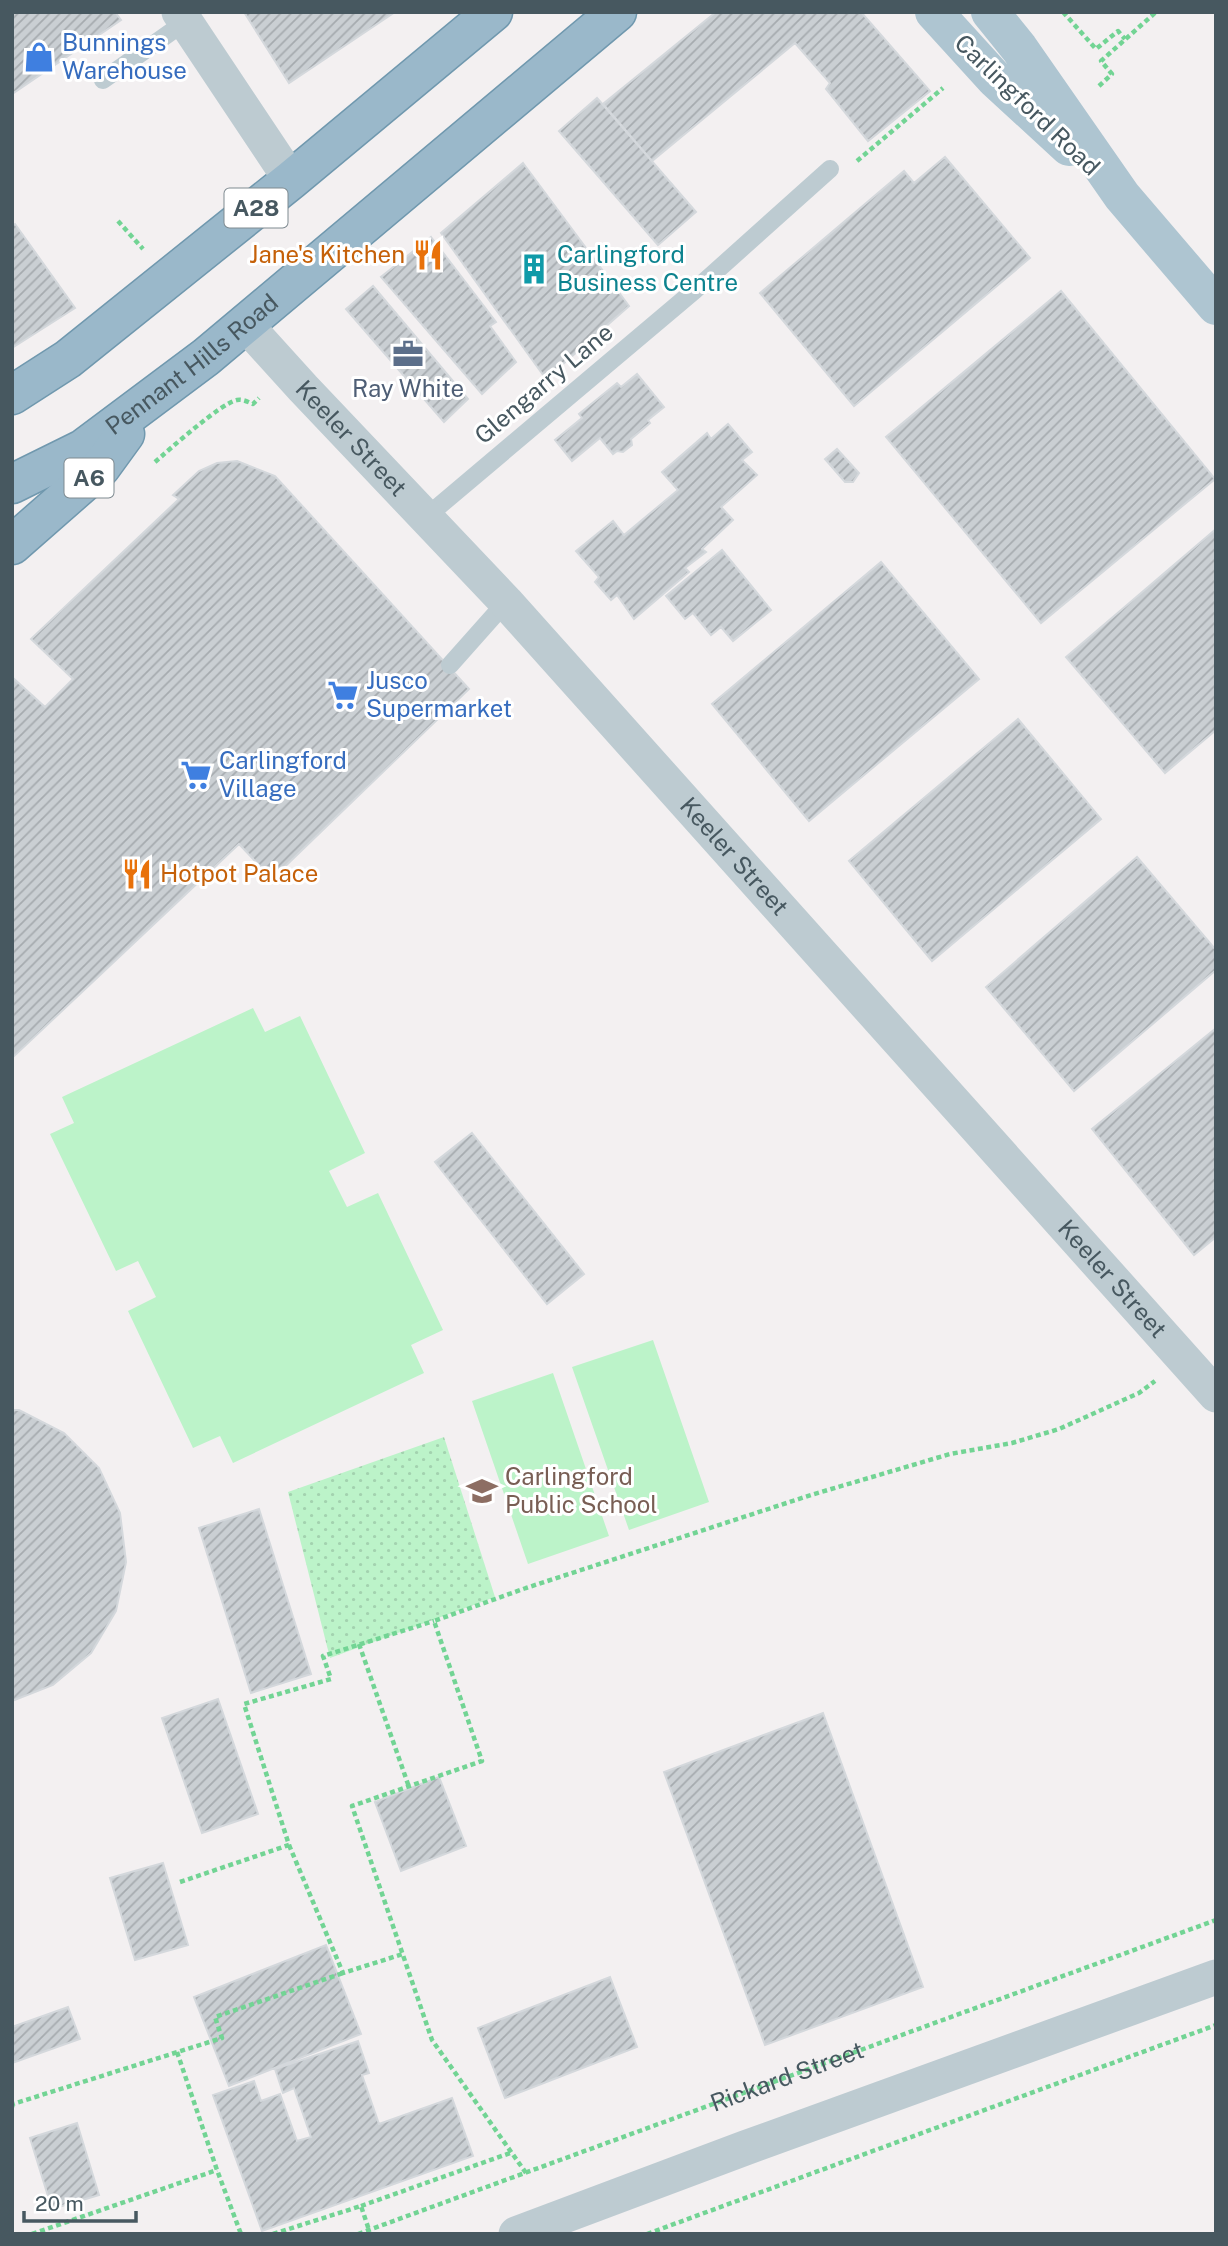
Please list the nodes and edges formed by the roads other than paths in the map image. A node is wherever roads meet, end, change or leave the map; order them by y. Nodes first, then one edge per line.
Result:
1 (492, 12) edge
2 (617, 12) edge
3 (934, 12) edge
4 (990, 12) edge
5 (182, 17) edge
6 (103, 80) dead end
7 (830, 169) road end
8 (291, 180) junction
9 (1122, 196) junction
10 (1216, 306) edge
11 (245, 324) junction
12 (12, 395) edge
13 (151, 398) junction
14 (12, 484) edge
15 (426, 517) junction
16 (12, 545) edge
17 (506, 602) junction
18 (450, 665) dead end
19 (1216, 1395) edge
20 (1216, 1977) edge
21 (516, 2234) edge

1 - 8 highway, A28
2 - 11 highway, Pennant Hills Road
3 - 9 main road, Carlingford Road
4 - 9 main road, Carlingford Road
5 - 6 lane
5 - 8 street
7 - 15 lane, Glengarry Lane
8 - 12 highway, A28
9 - 10 main road, Carlingford Road
11 - 13 highway, Pennant Hills Road
11 - 15 street, Keeler Street
13 - 14 highway, Pennant Hills Road
13 - 16 highway, A6
15 - 17 street, Keeler Street
17 - 18 lane
17 - 19 street, Keeler Street
20 - 21 street

